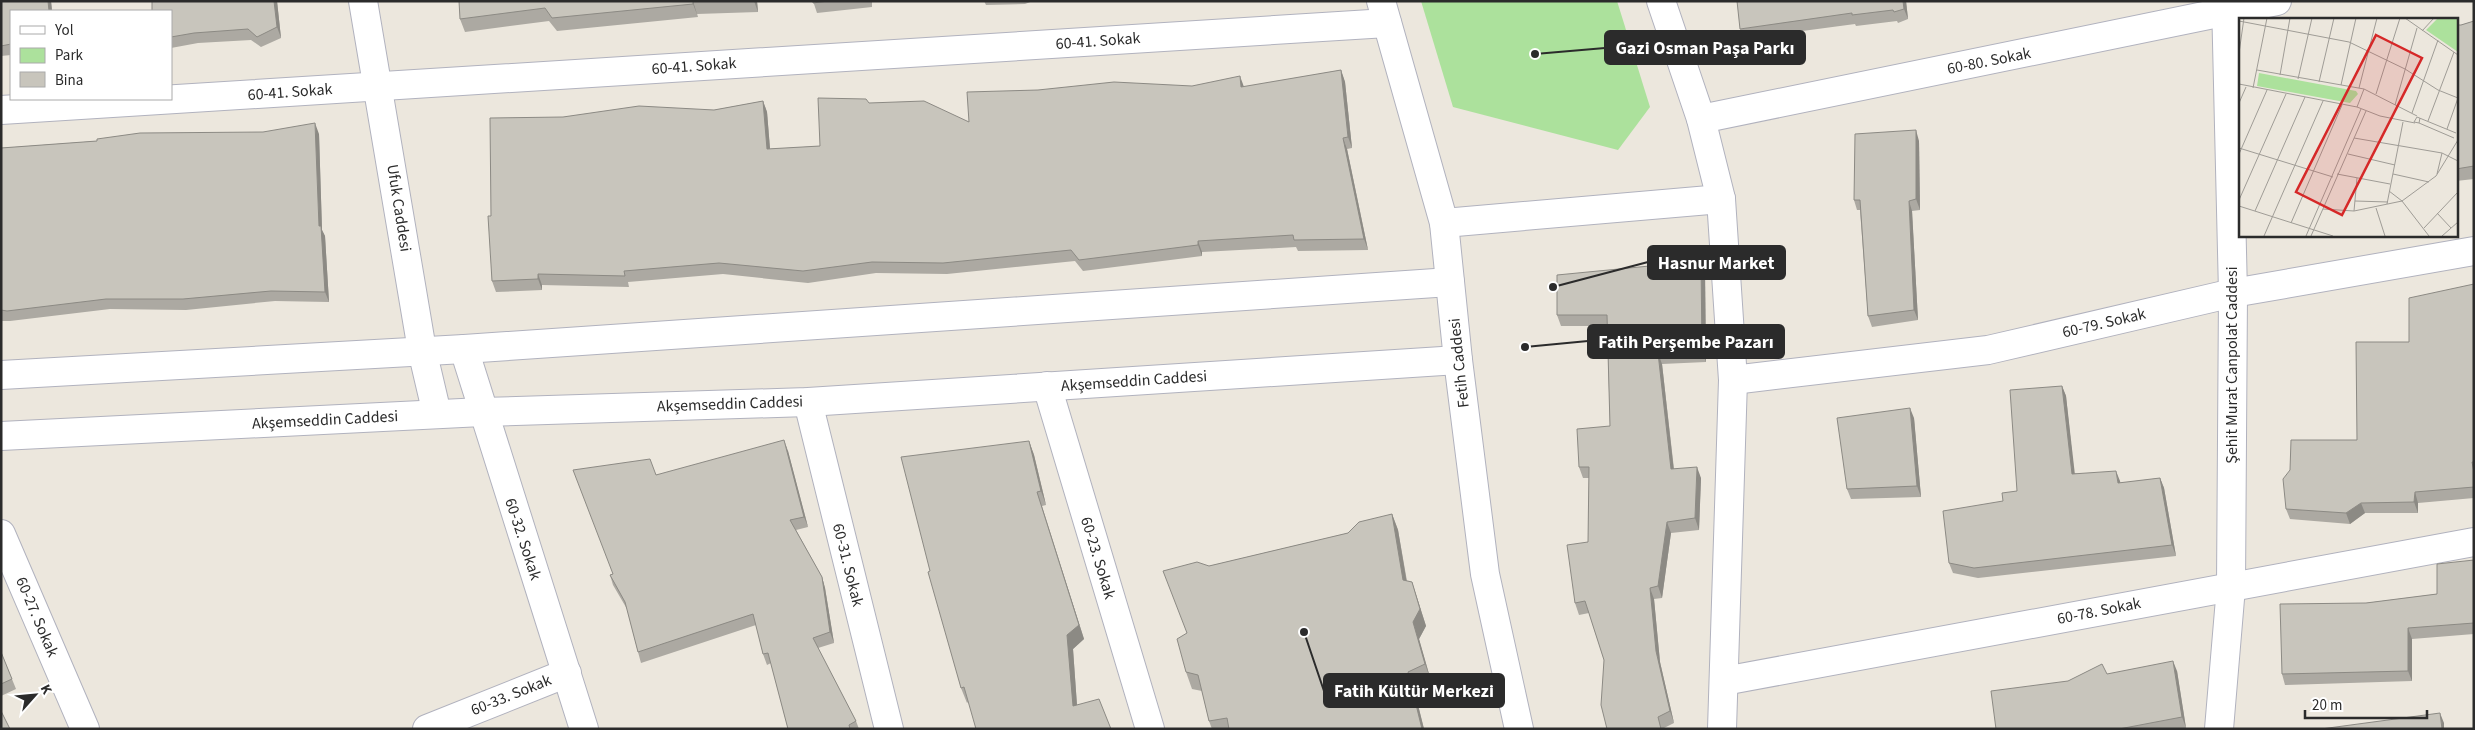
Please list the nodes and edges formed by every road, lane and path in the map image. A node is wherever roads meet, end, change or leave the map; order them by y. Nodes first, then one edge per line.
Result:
1 (363, 1) edge
2 (1661, 1) edge
3 (2277, 1) edge
4 (2226, 7) edge
5 (1384, 12) edge
6 (379, 86) junction
7 (172, 99) edge
8 (158, 100) edge
9 (1, 110) edge
10 (1701, 119) junction
11 (1721, 198) junction
12 (1444, 223) junction
13 (2474, 251) edge
14 (1450, 282) junction
15 (2233, 293) junction
16 (464, 349) junction
17 (422, 350) junction
18 (1458, 360) junction
19 (1, 375) edge
20 (1733, 380) junction
21 (1047, 386) junction
22 (808, 402) junction
23 (482, 412) junction
24 (437, 414) junction
25 (1, 436) edge
26 (1, 534) edge
27 (2474, 542) edge
28 (2231, 587) junction
29 (567, 673) junction
30 (1724, 681) junction
31 (85, 729) edge
32 (427, 729) edge
33 (584, 729) edge
34 (889, 729) edge
35 (1150, 729) edge
36 (1519, 729) edge
37 (1722, 729) edge
38 (2219, 729) edge

1 - 6 street, Ufuk Caddesi
2 - 10 street
3 - 4 street, 60-80. Sokak
4 - 10 street, 60-80. Sokak
4 - 15 street, Şehit Murat Canpolat Caddesi
5 - 6 street, 60-41. Sokak
5 - 12 street, Fetih Caddesi
6 - 7 street, 60-41. Sokak
6 - 17 street, Ufuk Caddesi
8 - 9 street, 60-41. Sokak
10 - 11 street
11 - 12 street
11 - 20 street
12 - 14 street, Fetih Caddesi
13 - 15 street, 60-79. Sokak
14 - 16 street
14 - 18 street, Fetih Caddesi
15 - 20 street, 60-79. Sokak
15 - 28 street, Şehit Murat Canpolat Caddesi
16 - 17 street
16 - 23 street, 60-32. Sokak
17 - 19 street
17 - 24 street, Ufuk Caddesi
18 - 21 street, Akşemseddin Caddesi
18 - 36 street, Fetih Caddesi
20 - 30 street
21 - 22 street, Akşemseddin Caddesi
21 - 35 street, 60-23. Sokak
22 - 23 street, Akşemseddin Caddesi
22 - 34 street, 60-31. Sokak
23 - 24 street, Akşemseddin Caddesi
23 - 29 street, 60-32. Sokak
24 - 25 street, Akşemseddin Caddesi
26 - 31 street, 60-27. Sokak
27 - 28 street, 60-78. Sokak
28 - 30 street, 60-78. Sokak
28 - 38 street, Şehit Murat Canpolat Caddesi
29 - 32 street, 60-33. Sokak
29 - 33 street, 60-32. Sokak
30 - 37 street

